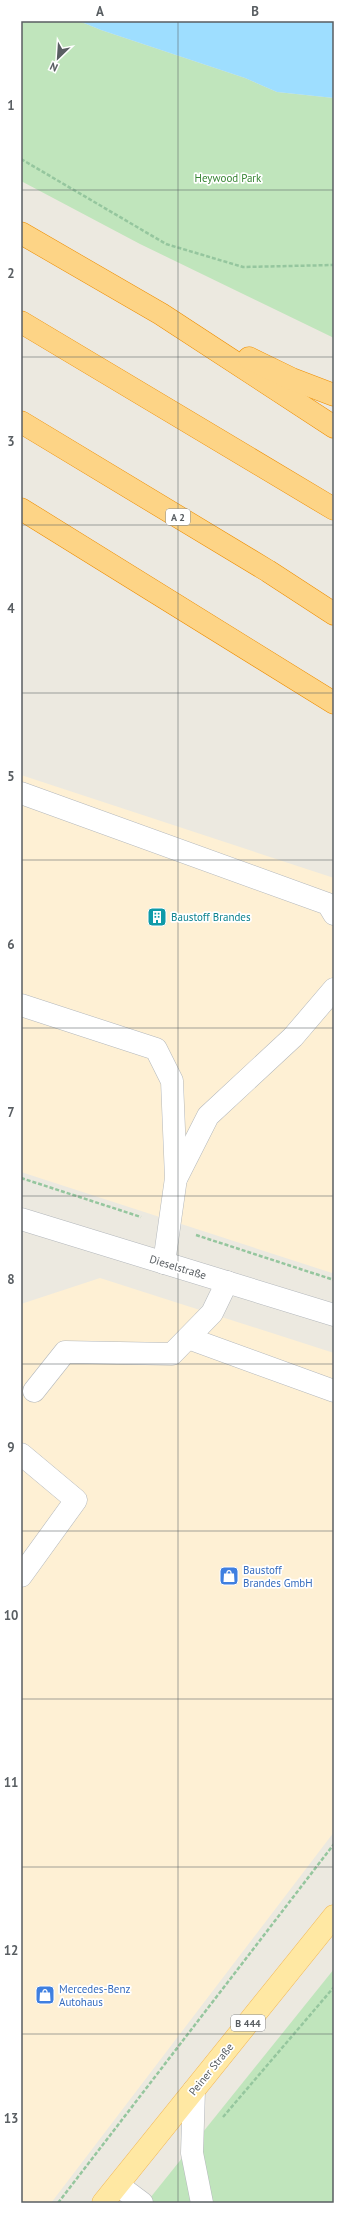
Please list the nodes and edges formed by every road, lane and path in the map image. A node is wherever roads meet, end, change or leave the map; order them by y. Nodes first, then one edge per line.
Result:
1 (21, 159) edge
2 (21, 233) edge
3 (334, 265) edge
4 (161, 314) junction
5 (21, 322) edge
6 (334, 395) edge
7 (21, 422) edge
8 (334, 427) edge
9 (21, 509) edge
10 (334, 509) edge
11 (334, 614) edge
12 (334, 703) edge
13 (21, 792) edge
14 (334, 914) edge
15 (334, 989) edge
16 (21, 1005) edge
17 (176, 1178) junction
18 (22, 1221) edge
19 (164, 1263) junction
20 (227, 1282) junction
21 (334, 1315) edge
22 (188, 1338) junction
23 (34, 1391) dead end
24 (334, 1391) edge
25 (21, 1454) edge
26 (21, 1576) edge
27 (334, 1844) edge
28 (334, 1916) edge
29 (334, 1987) edge
30 (194, 2090) junction
31 (192, 2153) junction
32 (118, 2185) junction
33 (58, 2203) edge
34 (103, 2203) edge
35 (142, 2203) edge
36 (202, 2203) edge

1 - 3 path
2 - 4 highway
4 - 6 highway
4 - 8 highway
5 - 10 highway
7 - 11 highway, A 2
9 - 12 highway
13 - 14 street
15 - 17 street
16 - 17 street
17 - 19 street
18 - 19 street, Dieselstraße
19 - 20 street, Dieselstraße
20 - 21 street, Dieselstraße
20 - 22 street
22 - 23 street
22 - 24 street
25 - 26 street
27 - 33 path
28 - 30 main road, Peiner Straße / B 444
29 - 31 path
30 - 31 street
30 - 32 main road, Peiner Straße / B 444
31 - 36 street
32 - 34 main road, Peiner Straße / B 444
32 - 35 street

